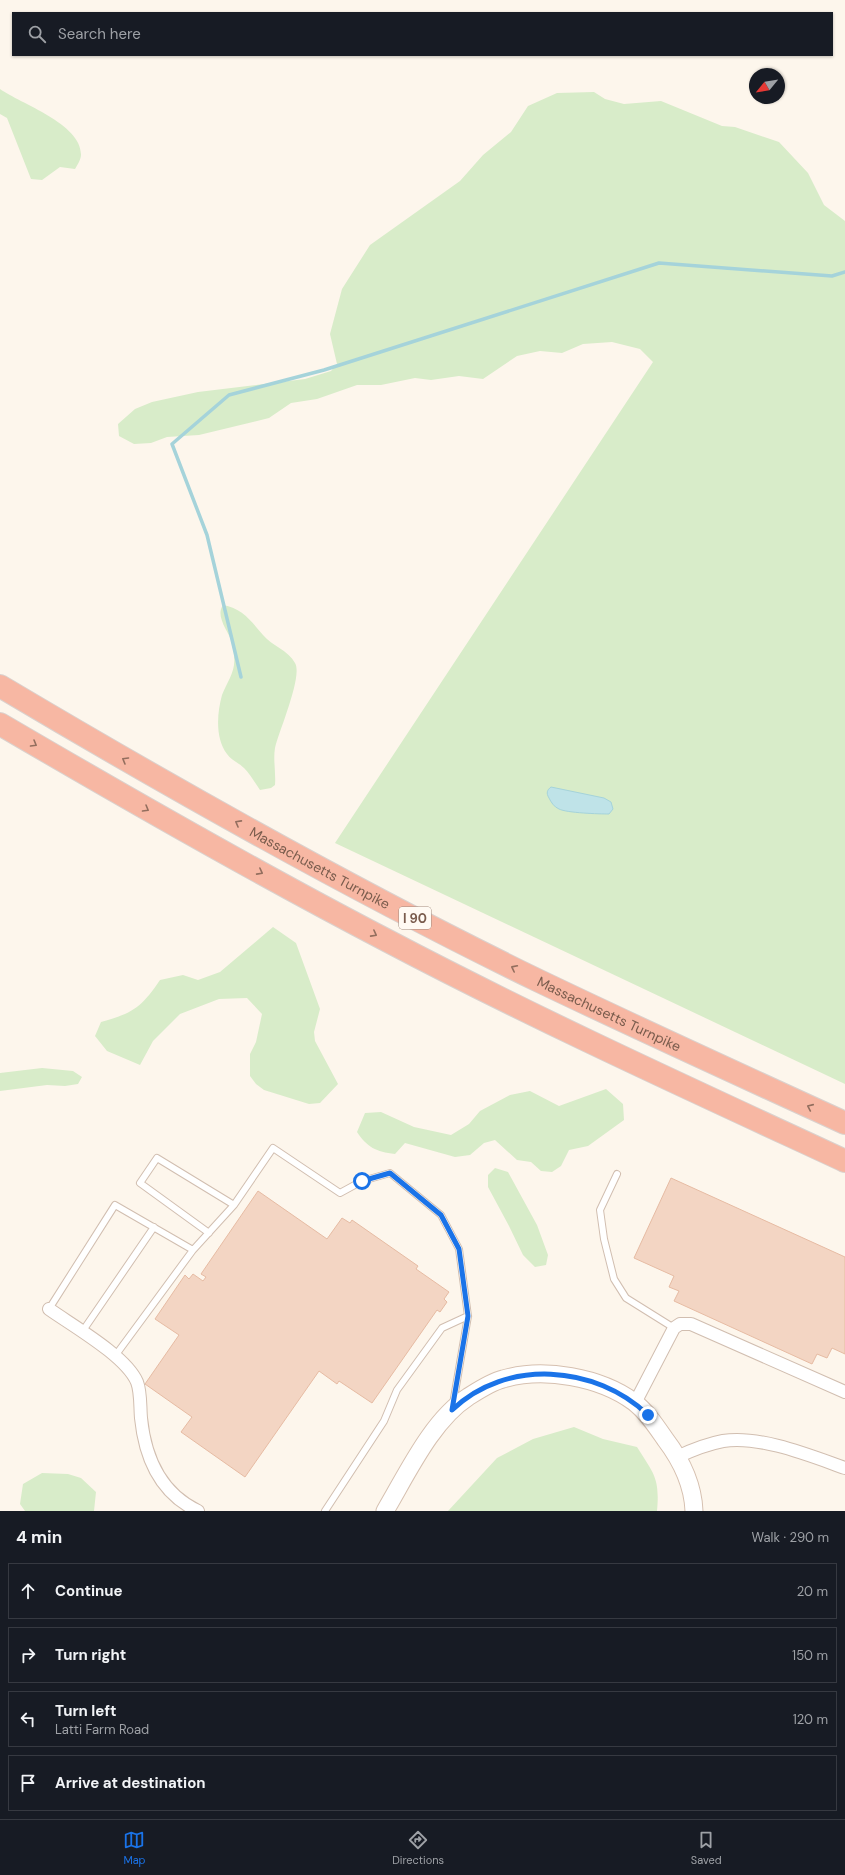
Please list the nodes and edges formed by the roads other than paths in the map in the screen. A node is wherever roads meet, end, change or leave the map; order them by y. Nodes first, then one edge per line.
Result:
1 (0, 686) edge
2 (0, 724) edge
3 (845, 1123) edge
4 (845, 1161) edge
5 (617, 1174) dead end
6 (234, 1205) junction
7 (154, 1227) junction
8 (209, 1233) junction
9 (193, 1250) junction
10 (49, 1309) joint
11 (468, 1316) junction
12 (674, 1328) junction
13 (82, 1332) junction
14 (115, 1356) junction
15 (845, 1392) edge
16 (635, 1403) junction
17 (452, 1410) junction
18 (677, 1457) junction
19 (845, 1468) edge
20 (198, 1511) edge
21 (325, 1511) edge
22 (385, 1511) edge
23 (694, 1511) edge

3 -> 1 highway, Massachusetts Turnpike / I 90
2 -> 4 highway, I 90
5 - 12 lane
6 - 8 lane
6 - 8 lane
6 - 11 lane
7 - 9 lane
7 - 10 lane
7 - 13 lane
8 - 9 lane
9 - 14 lane
10 - 13 street
11 - 17 lane
11 - 21 lane
12 - 15 street
12 - 16 street
13 - 14 street
14 - 20 street
16 - 17 street
16 - 18 street
17 - 22 street
18 - 19 street
18 - 23 street

